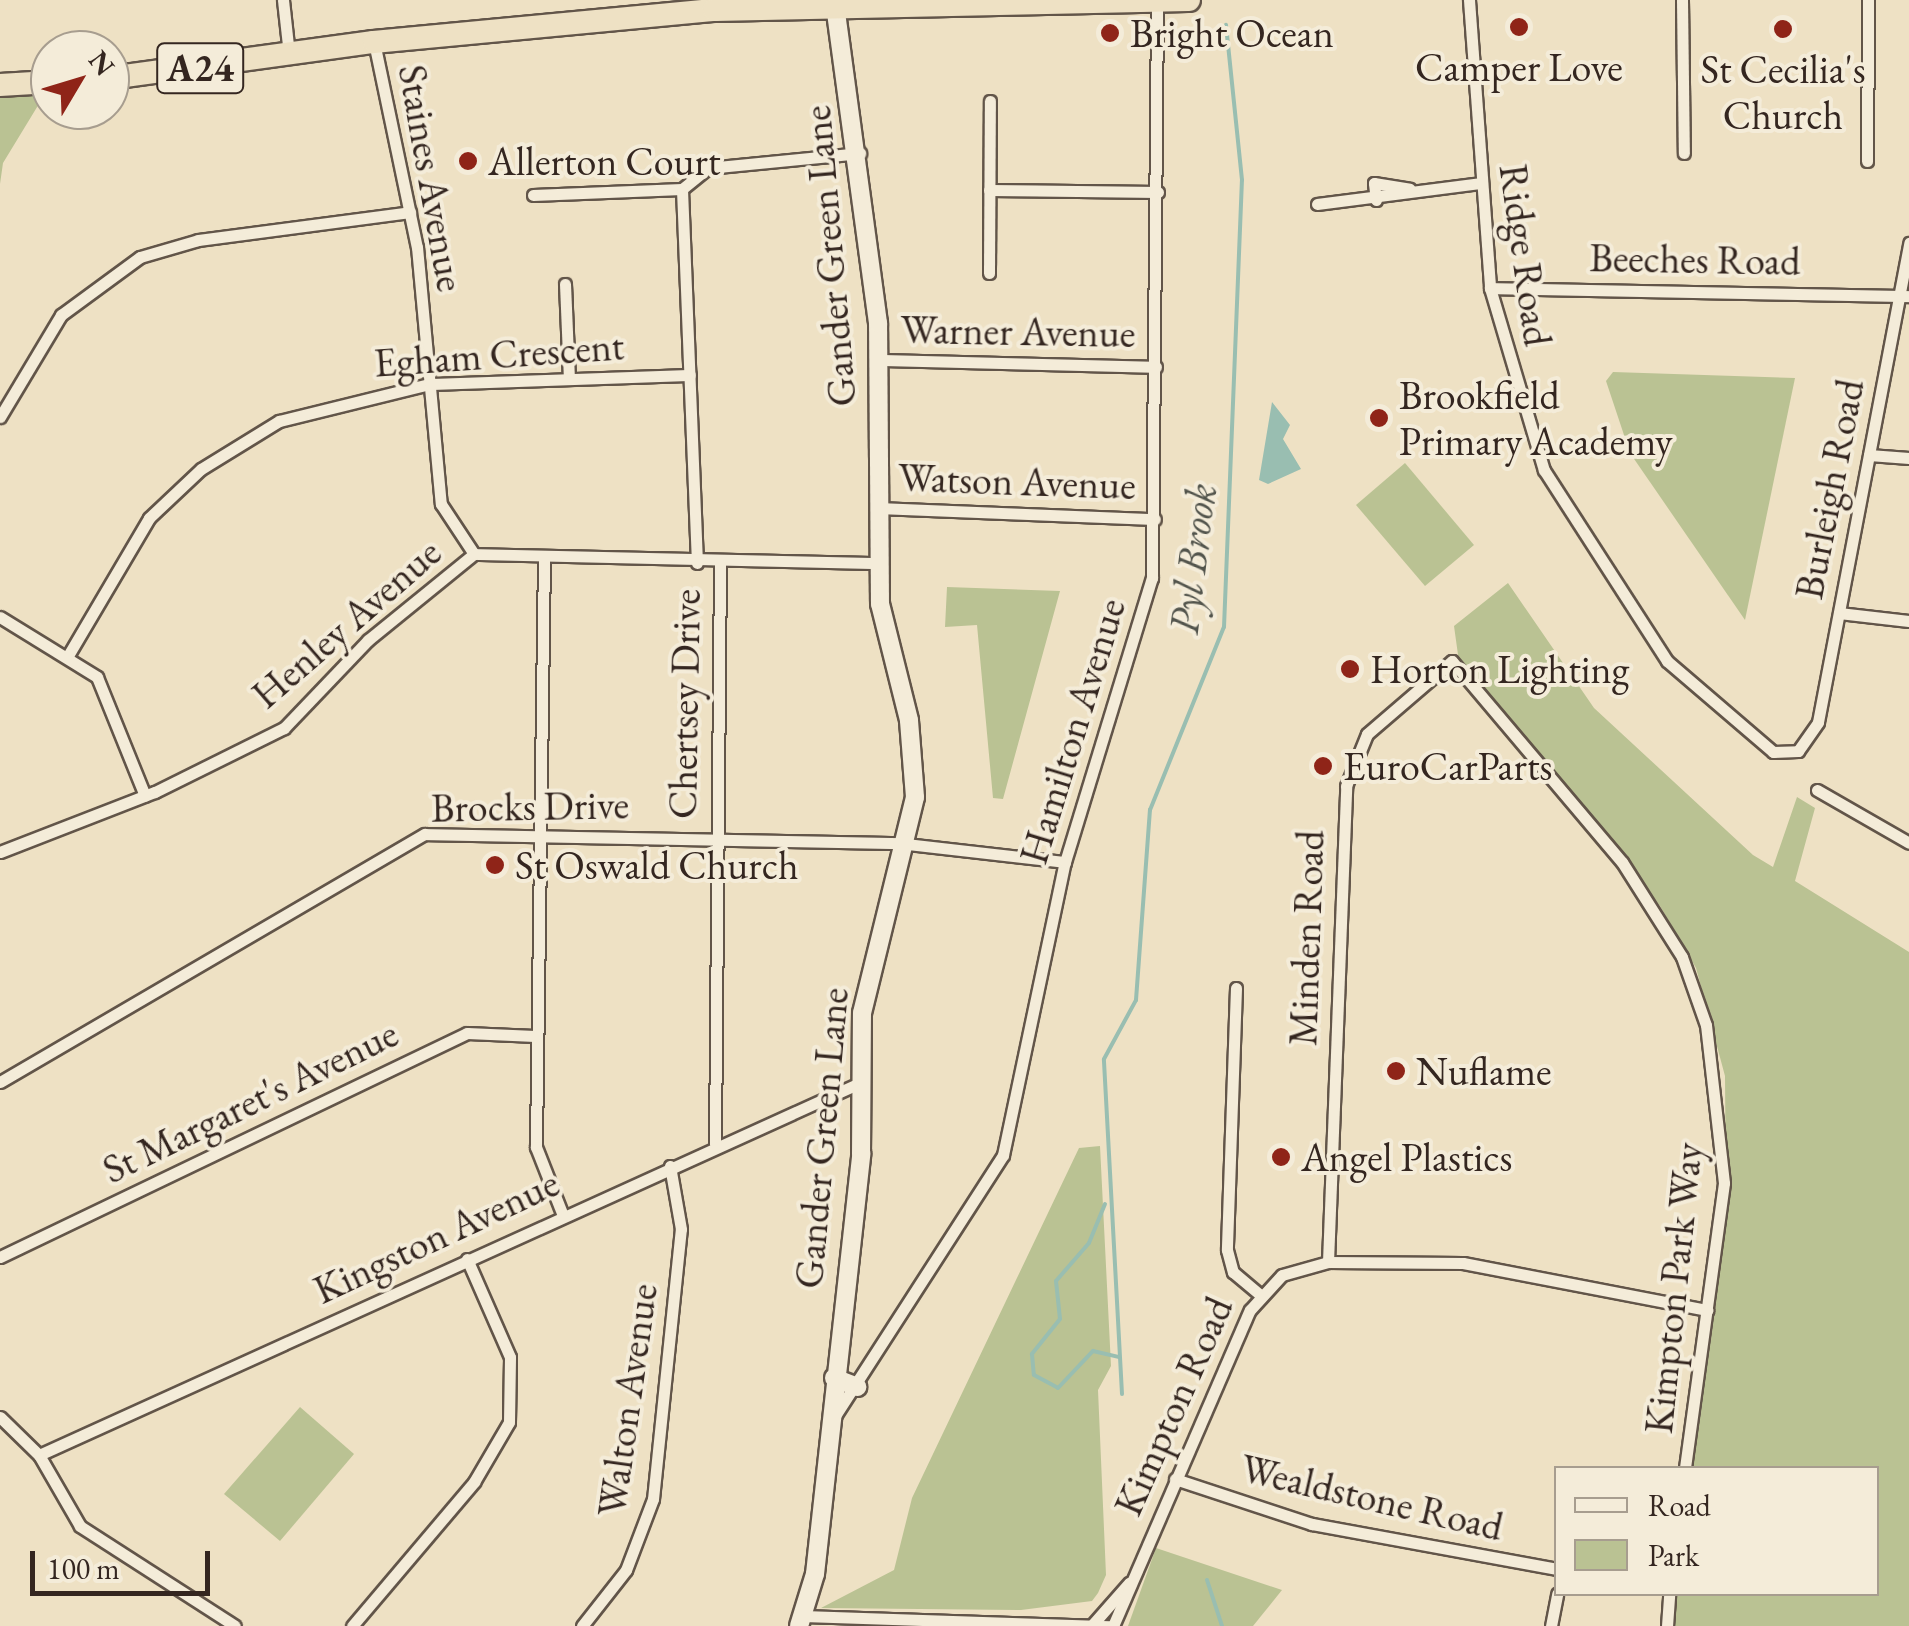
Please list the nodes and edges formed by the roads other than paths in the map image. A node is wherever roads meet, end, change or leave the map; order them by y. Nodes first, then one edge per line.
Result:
1 (283, 0) edge
2 (1157, 0) edge
3 (1190, 0) edge
4 (1468, 0) edge
5 (1682, 0) edge
6 (1868, 0) edge
7 (834, 6) junction
8 (602, 10) edge
9 (374, 42) junction
10 (289, 54) junction
11 (130, 75) edge
12 (30, 83) edge
13 (0, 85) edge
14 (990, 101) dead end
15 (860, 152) junction
16 (1684, 153) dead end
17 (1867, 161) dead end
18 (1480, 183) junction
19 (682, 190) junction
20 (989, 190) junction
21 (1158, 192) junction
22 (533, 195) dead end
23 (1317, 204) dead end
24 (410, 212) junction
25 (1909, 243) edge
26 (989, 273) dead end
27 (566, 284) dead end
28 (1490, 288) junction
29 (1904, 296) edge
30 (878, 360) junction
31 (1156, 367) junction
32 (690, 375) junction
33 (569, 378) junction
34 (430, 384) junction
35 (0, 418) edge
36 (1869, 455) junction
37 (1909, 458) edge
38 (877, 508) junction
39 (1155, 518) junction
40 (474, 554) junction
41 (544, 556) junction
42 (698, 563) junction
43 (877, 563) junction
44 (720, 564) junction
45 (1839, 613) junction
46 (0, 616) edge
47 (1909, 621) edge
48 (69, 654) junction
49 (1452, 661) joint
50 (1806, 744) joint
51 (1817, 790) dead end
52 (145, 796) junction
53 (540, 834) junction
54 (714, 840) junction
55 (1909, 843) edge
56 (906, 844) junction
57 (0, 852) edge
58 (1064, 862) junction
59 (1236, 988) dead end
60 (536, 1036) junction
61 (0, 1082) edge
62 (862, 1082) junction
63 (715, 1144) junction
64 (670, 1166) junction
65 (562, 1213) junction
66 (0, 1256) edge
67 (466, 1259) junction
68 (1328, 1262) junction
69 (1259, 1294) junction
70 (1708, 1310) junction
71 (834, 1378) junction
72 (857, 1387) junction
73 (0, 1416) edge
74 (829, 1421) junction
75 (39, 1455) junction
76 (1685, 1466) edge
77 (1176, 1479) junction
78 (1554, 1569) edge
79 (1129, 1582) junction
80 (1557, 1596) edge
81 (1669, 1596) edge
82 (801, 1621) edge
83 (1094, 1625) edge
84 (235, 1626) edge
85 (352, 1626) edge
86 (582, 1626) edge
87 (1111, 1626) edge
88 (1551, 1626) edge
89 (1668, 1626) edge

1 - 10 street
2 - 3 highway, A24
2 - 7 highway, A24
2 - 21 street, Hamilton Avenue
4 - 18 street, Ridge Road
5 - 16 street
6 - 17 street
7 - 8 highway, A24
7 - 15 street, Gander Green Lane
8 - 9 highway, A24
9 - 10 highway, A24
9 - 24 street, Staines Avenue
10 - 11 highway, A24
12 - 13 highway
14 - 20 street
15 - 19 street
15 - 30 street, Gander Green Lane
18 - 23 street
18 - 28 street, Ridge Road
19 - 22 street
19 - 32 street
20 - 21 street
20 - 26 street
21 - 31 street, Hamilton Avenue
24 - 34 street, Staines Avenue
24 - 35 street
25 - 29 street, Burleigh Road
27 - 33 street
28 - 29 street, Beeches Road
28 - 50 street, Ridge Road
29 - 36 street, Burleigh Road
30 - 31 street, Warner Avenue
30 - 38 street, Gander Green Lane
31 - 39 street, Hamilton Avenue
32 - 33 street, Egham Crescent
32 - 42 street
33 - 34 street, Egham Crescent
34 - 40 street, Staines Avenue
34 - 48 street, Egham Crescent
36 - 37 street
36 - 45 street, Burleigh Road
38 - 39 street, Watson Avenue
38 - 43 street, Gander Green Lane
39 - 58 street, Hamilton Avenue
40 - 41 street, Henley Avenue
40 - 52 street, Henley Avenue
41 - 42 street, Henley Avenue
41 - 53 street
42 - 44 street, Henley Avenue
43 - 44 street, Henley Avenue
43 - 56 street, Gander Green Lane
44 - 54 street, Chertsey Drive
45 - 47 street
45 - 50 street, Burleigh Road
46 - 48 street
48 - 52 street
49 - 68 street, Minden Road
49 - 70 street, Kimpton Park Way
51 - 55 street
52 - 57 street, Henley Avenue
53 - 54 street, Brocks Drive
53 - 60 street
53 - 61 street, Brocks Drive
54 - 56 street, Brocks Drive
54 - 63 street, Chertsey Drive
56 - 58 street, Brocks Drive
56 - 62 street, Gander Green Lane
58 - 72 street, Hamilton Avenue
59 - 69 street
60 - 65 street
60 - 66 street, St Margaret's Avenue
62 - 63 street, Kingston Avenue
62 - 71 street, Gander Green Lane
63 - 64 street, Kingston Avenue
64 - 65 street, Kingston Avenue
64 - 86 street, Walton Avenue
65 - 67 street, Kingston Avenue
67 - 75 street, Kingston Avenue
67 - 85 street
68 - 69 street, Kimpton Road
68 - 70 street, Kimpton Road
69 - 77 street, Kimpton Road
70 - 76 street, Kimpton Park Way
71 - 72 street
71 - 74 street, Gander Green Lane
72 - 74 street, Hamilton Avenue
73 - 75 street
74 - 82 street, Gander Green Lane
75 - 84 street
77 - 78 street, Wealdstone Road
77 - 79 street, Kimpton Road
79 - 83 street, Kimpton Road
79 - 87 street, Kimpton Road
80 - 88 street
81 - 89 street
82 - 83 street, Kimpton Road
83 - 87 street, Kimpton Road

